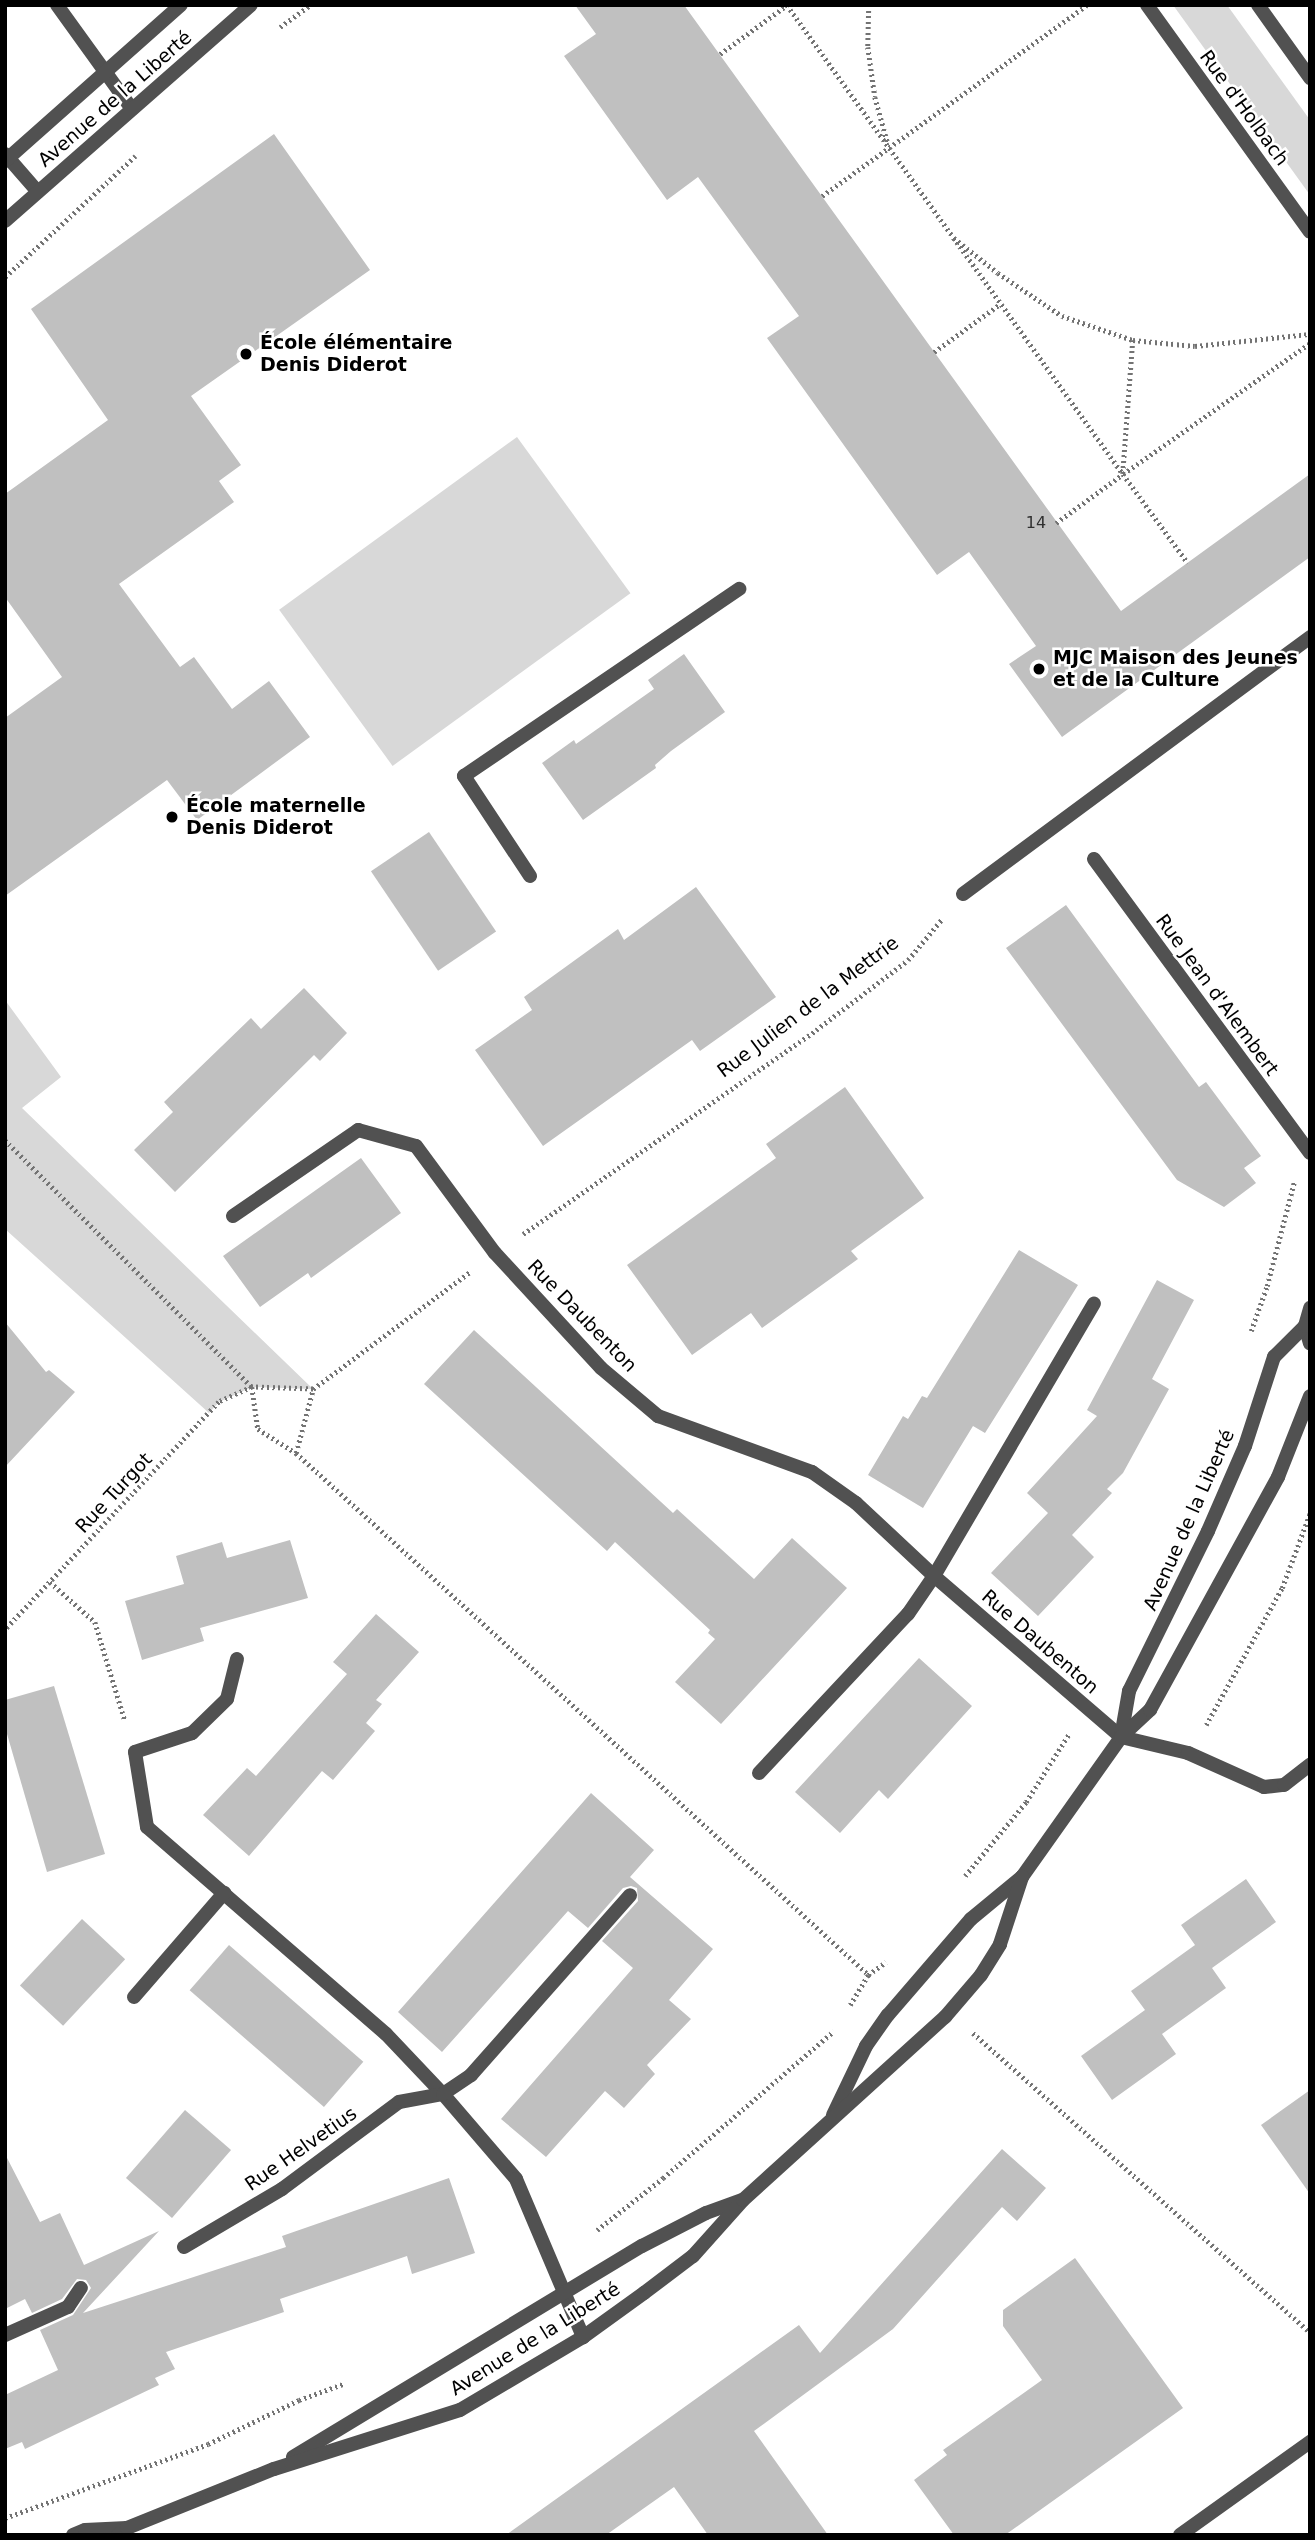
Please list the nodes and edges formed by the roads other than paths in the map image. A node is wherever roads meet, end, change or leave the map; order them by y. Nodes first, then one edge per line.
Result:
1 (57, 5) edge
2 (181, 5) edge
3 (251, 5) edge
4 (1147, 5) edge
5 (1258, 5) edge
6 (105, 74) junction
7 (1310, 78) edge
8 (132, 109) junction
9 (6, 158) edge
10 (38, 192) junction
11 (5, 221) edge
12 (1310, 232) edge
13 (739, 589) dead end
14 (1310, 637) edge
15 (1094, 859) dead end
16 (530, 876) dead end
17 (963, 894) road end
18 (1306, 1149) edge
19 (233, 1216) dead end
20 (1094, 1303) dead end
21 (1310, 1308) edge
22 (1307, 1326) edge
23 (1310, 1343) edge
24 (1310, 1396) edge
25 (1305, 1426) edge
26 (934, 1576) junction
27 (237, 1659) dead end
28 (1121, 1737) junction
29 (1310, 1765) edge
30 (759, 1773) dead end
31 (1022, 1877) junction
32 (224, 1894) junction
33 (630, 1895) dead end
34 (134, 1997) dead end
35 (443, 2094) junction
36 (830, 2123) junction
37 (743, 2200) junction
38 (184, 2247) dead end
39 (80, 2288) dead end
40 (565, 2294) junction
41 (5, 2335) edge
42 (583, 2337) junction
43 (1310, 2442) edge
44 (274, 2469) junction
45 (122, 2531) edge
46 (73, 2535) edge
47 (1180, 2535) edge

1 - 6 street
2 - 6 street, Avenue de la Liberté
3 - 8 street, Avenue de la Liberté
4 - 12 street, Rue d'Holbach
5 - 7 street
6 - 8 street
6 - 9 street, Avenue de la Liberté
8 - 10 street, Avenue de la Liberté
9 - 10 street
10 - 11 street, Avenue de la Liberté
13 - 16 street
14 - 17 street
15 - 18 street, Rue Jean d'Alembert
19 - 26 street, Rue Daubenton
20 - 26 street
21 - 22 street, Avenue de la Liberté
22 - 23 street
22 - 28 street, Avenue de la Liberté
24 - 25 street, Avenue de la Liberté
25 - 28 street, Avenue de la Liberté
26 - 28 street, Rue Daubenton
26 - 30 street
27 - 32 street
28 - 29 street
28 - 31 street, Avenue de la Liberté
31 - 36 street, Avenue de la Liberté
31 - 36 street, Avenue de la Liberté
32 - 34 street
32 - 35 street
33 - 35 street, Rue Helvetius
35 - 38 street, Rue Helvetius
35 - 40 street
36 - 37 street, Avenue de la Liberté
37 - 40 street, Avenue de la Liberté
37 - 42 street, Avenue de la Liberté
39 - 41 street
40 - 42 street
40 - 44 street, Avenue de la Liberté
42 - 44 street, Avenue de la Liberté
43 - 47 street
44 - 45 street, Avenue de la Liberté
45 - 46 street, Avenue de la Liberté

